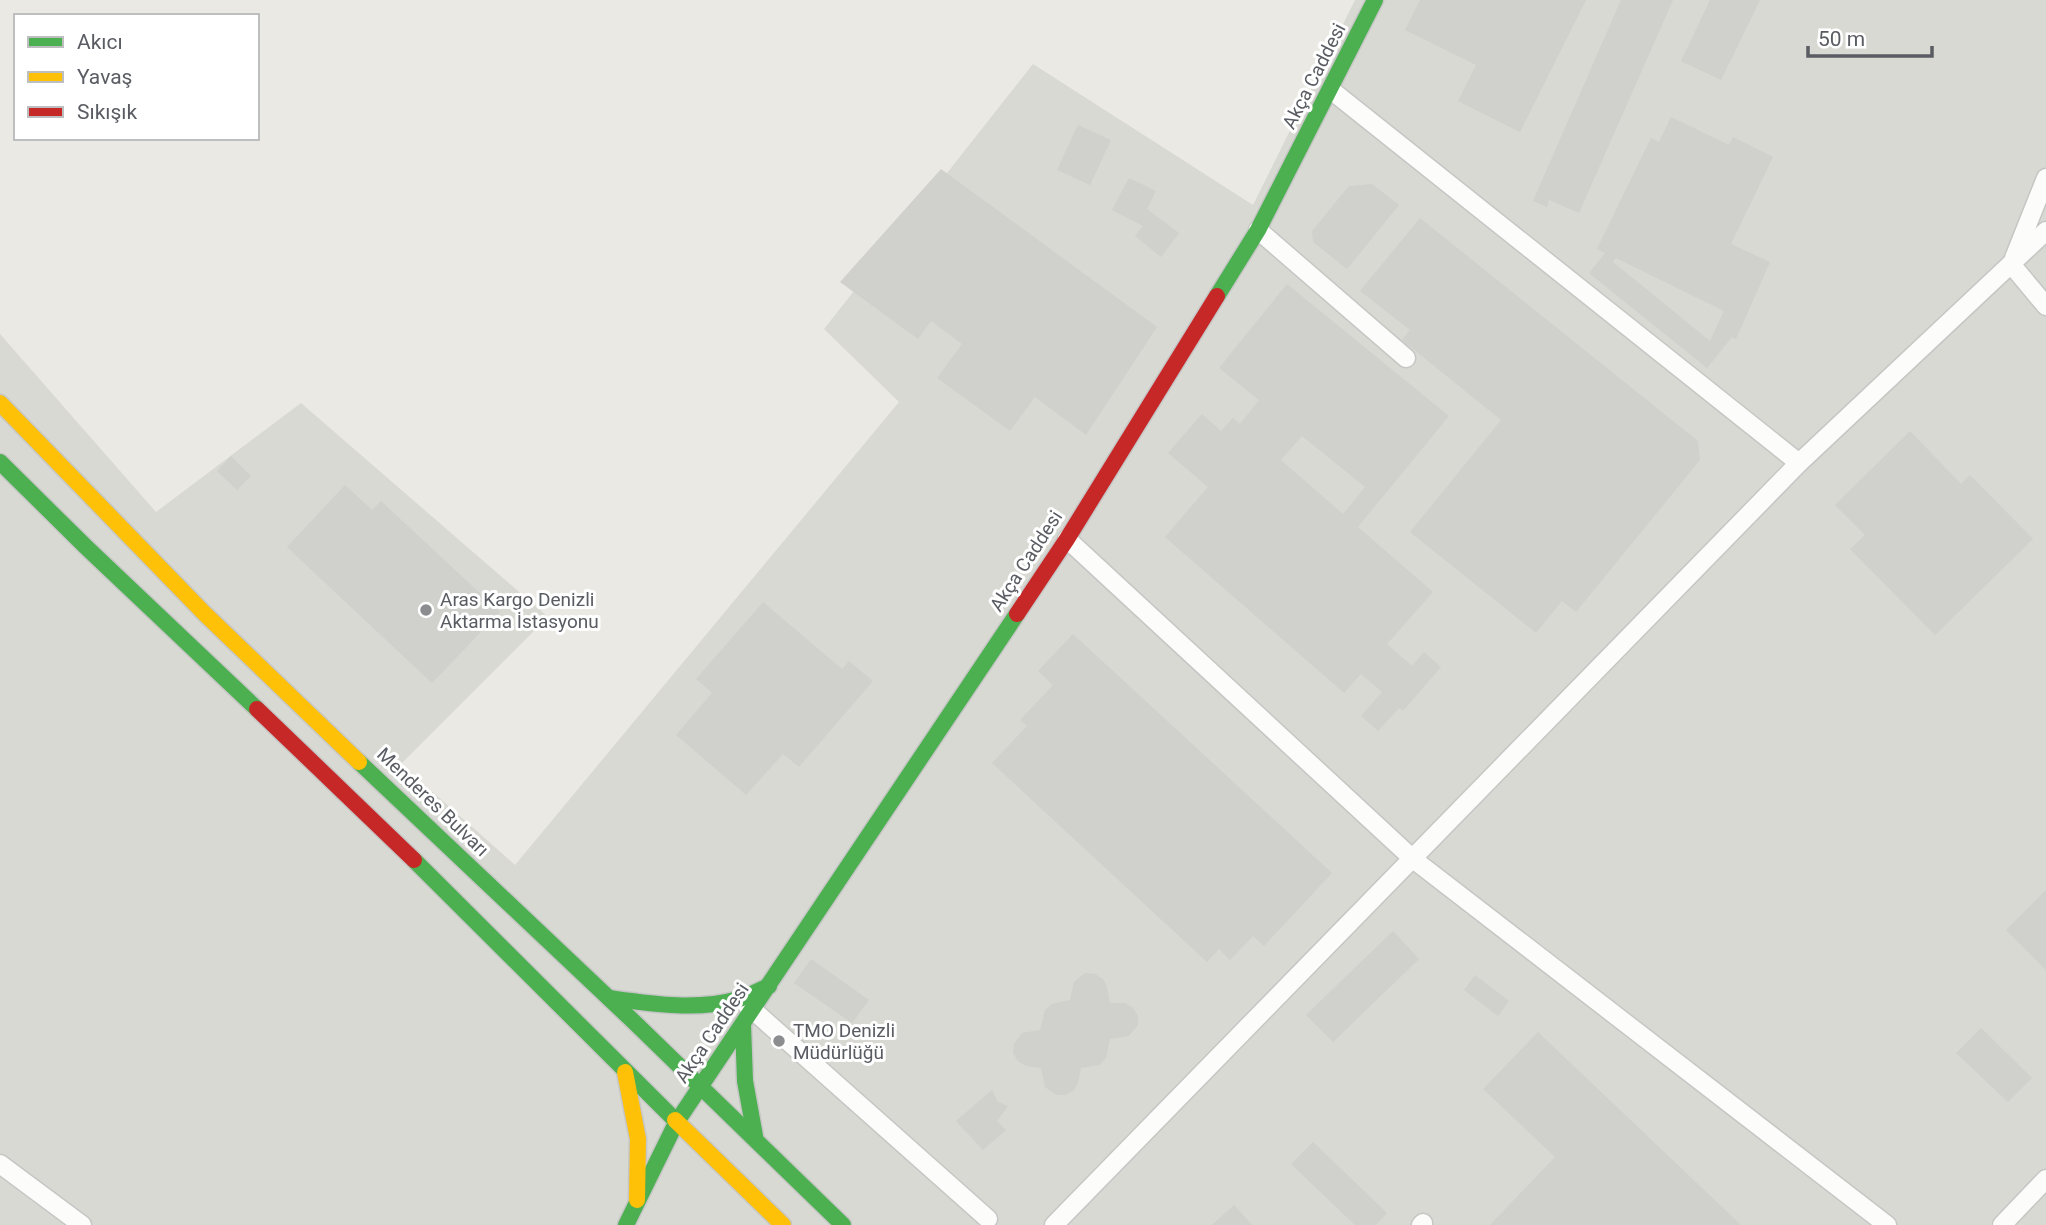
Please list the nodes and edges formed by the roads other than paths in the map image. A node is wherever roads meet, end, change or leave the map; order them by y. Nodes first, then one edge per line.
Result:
1 (1375, 0) edge
2 (1331, 90) junction
3 (2046, 178) edge
4 (1258, 230) junction
5 (2046, 232) edge
6 (2011, 264) junction
7 (2046, 306) edge
8 (1406, 358) dead end
9 (0, 403) edge
10 (0, 462) edge
11 (1799, 463) junction
12 (1067, 539) junction
13 (349, 796) junction
14 (1413, 859) junction
15 (538, 961) dead end
16 (609, 998) junction
17 (746, 1004) junction
18 (743, 1025) junction
19 (625, 1072) junction
20 (690, 1098) junction
21 (676, 1123) junction
22 (755, 1136) junction
23 (0, 1164) edge
24 (2046, 1179) edge
25 (637, 1200) junction
26 (988, 1219) dead end
27 (82, 1225) edge
28 (626, 1225) edge
29 (783, 1225) edge
30 (824, 1225) edge
31 (843, 1225) edge
32 (1054, 1225) edge
33 (1887, 1225) edge
34 (2002, 1225) edge

1 - 2 main road, Akça Caddesi
2 - 4 main road, Akça Caddesi
2 - 11 street
3 - 6 street
4 - 8 street
4 - 12 main road, Akça Caddesi
5 - 6 street
6 - 7 street
6 - 11 street
9 - 16 main road, Menderes Bulvarı
10 - 13 main road
11 - 14 street
12 - 14 street
12 - 17 main road, Akça Caddesi
13 - 15 main road
13 - 19 main road
14 - 32 street
14 - 33 street
16 - 17 main road
16 - 20 main road, Menderes Bulvarı
17 - 18 main road, Akça Caddesi
17 - 26 street
18 - 20 main road, Akça Caddesi
18 - 22 main road
19 - 21 main road
19 - 25 main road
20 - 21 main road, Akça Caddesi
20 - 22 main road, Menderes Bulvarı
20 - 30 main road
21 - 25 main road, Akça Caddesi
21 - 29 main road
22 - 31 main road, Menderes Bulvarı
23 - 27 street
24 - 34 street
25 - 28 main road, Akça Caddesi

